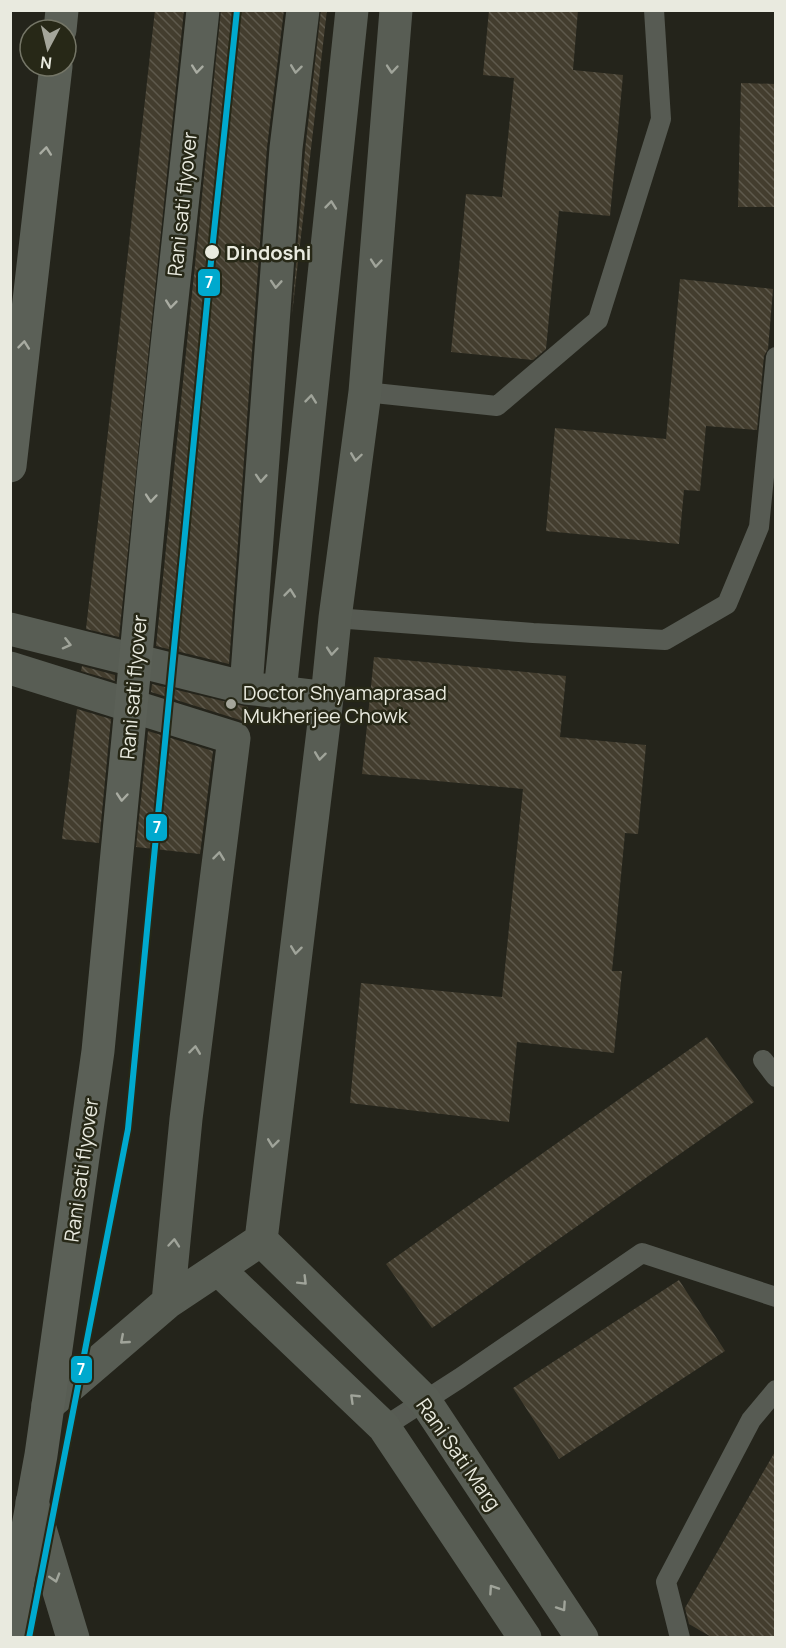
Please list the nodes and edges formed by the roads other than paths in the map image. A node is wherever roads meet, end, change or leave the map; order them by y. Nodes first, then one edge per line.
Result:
1 (203, 10) edge
2 (303, 10) edge
3 (352, 10) edge
4 (396, 10) edge
5 (654, 10) edge
6 (55, 78) edge
7 (776, 357) edge
8 (365, 392) junction
9 (10, 465) edge
10 (335, 618) junction
11 (10, 629) edge
12 (10, 668) edge
13 (246, 688) junction
14 (280, 692) junction
15 (327, 698) junction
16 (763, 1060) dead end
17 (776, 1077) edge
18 (261, 1239) junction
19 (218, 1269) junction
20 (776, 1296) edge
21 (168, 1302) junction
22 (776, 1390) edge
23 (424, 1401) junction
24 (48, 1405) junction
25 (384, 1427) junction
26 (32, 1502) junction
27 (11, 1638) edge
28 (73, 1638) edge
29 (525, 1638) edge
30 (582, 1638) edge
31 (680, 1638) edge

1 -> 24 highway, Rani sati flyover
2 -> 13 street
14 -> 3 street
4 -> 8 street
5 - 8 lane
9 -> 6 highway
7 - 10 lane
8 -> 10 street
10 -> 15 street
11 -> 13 street
21 -> 12 street
13 - 14 street
14 - 15 street
15 -> 18 street
16 - 17 lane
18 - 19 street
18 -> 23 street, Rani Sati Marg
19 - 21 street
25 -> 19 street
20 - 23 lane
21 -> 24 street
22 - 31 lane
23 - 25 lane
23 -> 30 street, Rani Sati Marg
24 - 26 highway, Rani sati flyover
29 -> 25 street
26 - 27 highway, Rani sati flyover
26 -> 28 street

